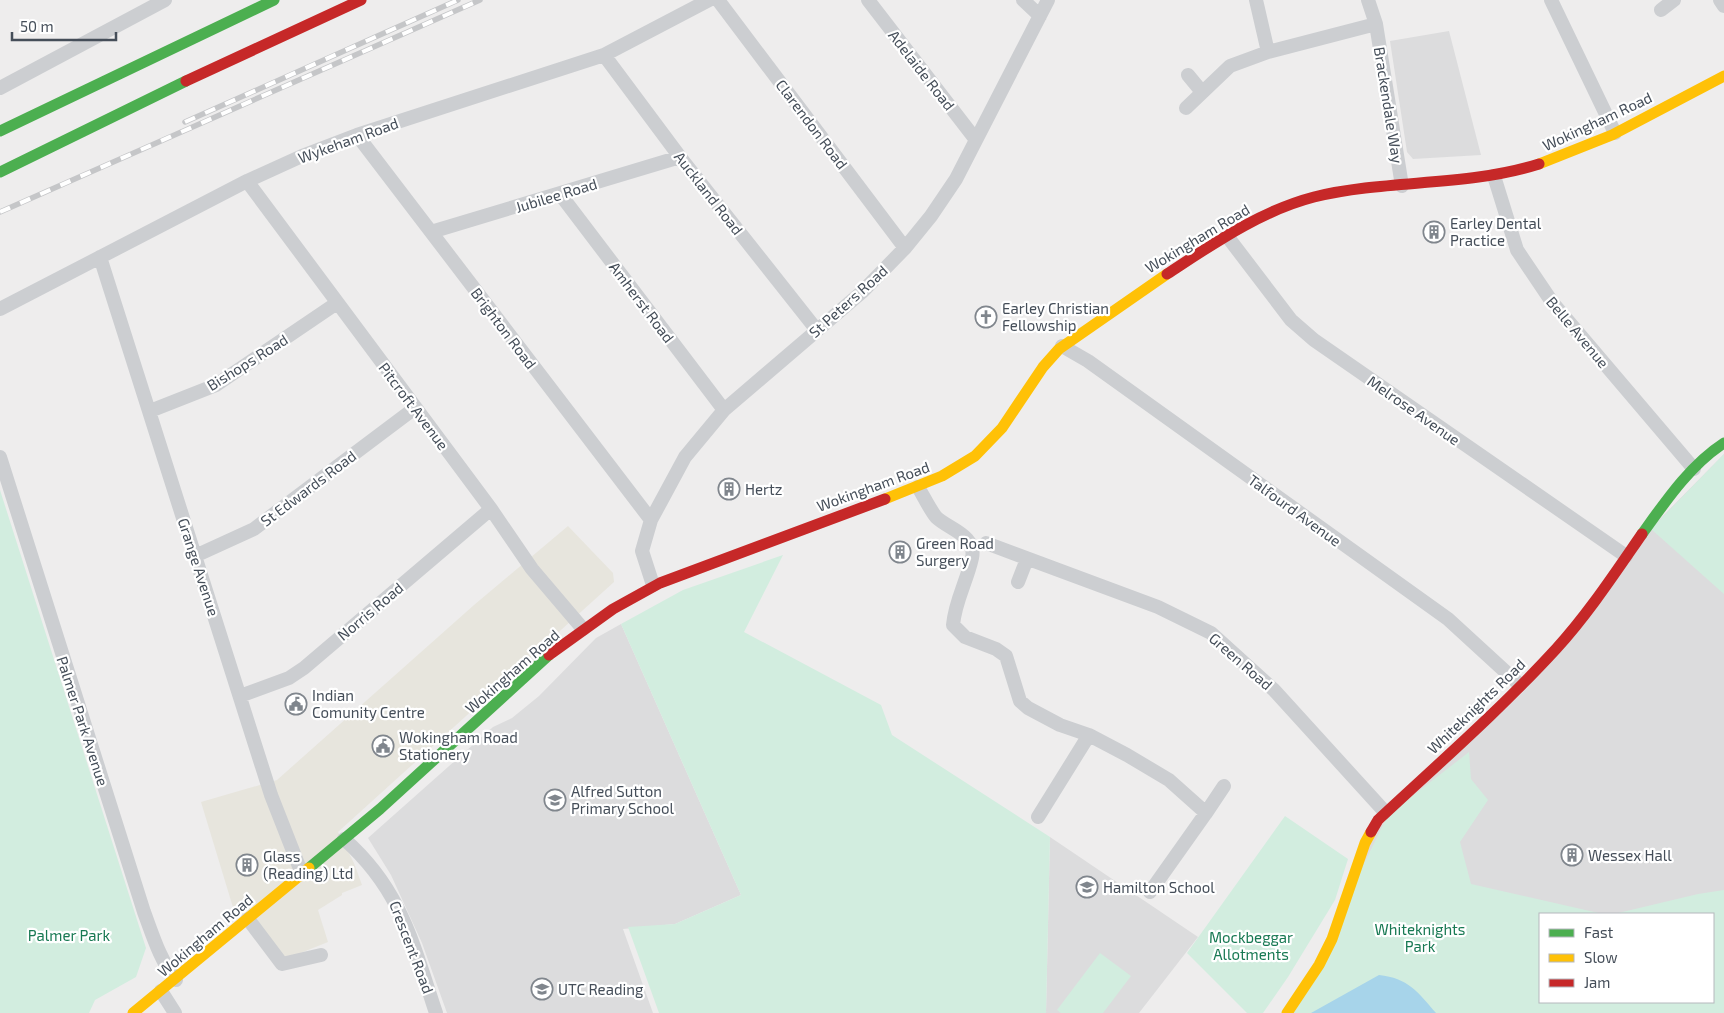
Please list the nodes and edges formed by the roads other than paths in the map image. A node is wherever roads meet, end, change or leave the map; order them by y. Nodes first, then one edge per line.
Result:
1 (165, 0) edge
2 (274, 0) edge
3 (361, 0) edge
4 (709, 0) edge
5 (718, 0) edge
6 (868, 0) edge
7 (1023, 0) edge
8 (1048, 0) edge
9 (1256, 0) edge
10 (1368, 0) edge
11 (1552, 0) edge
12 (1674, 0) edge
13 (1720, 0) edge
14 (1724, 6) edge
15 (1661, 10) dead end
16 (1040, 16) junction
17 (1376, 24) junction
18 (1268, 52) junction
19 (604, 55) junction
20 (1188, 75) dead end
21 (1724, 76) edge
22 (0, 88) edge
23 (1202, 92) junction
24 (1186, 108) dead end
25 (0, 131) edge
26 (1615, 133) junction
27 (357, 135) junction
28 (976, 140) junction
29 (680, 158) junction
30 (0, 172) edge
31 (1494, 176) junction
32 (247, 181) junction
33 (1402, 186) junction
34 (560, 194) junction
35 (431, 232) junction
36 (1227, 236) junction
37 (905, 248) junction
38 (100, 257) junction
39 (337, 303) junction
40 (0, 309) edge
41 (816, 330) junction
42 (1062, 346) junction
43 (415, 408) junction
44 (150, 410) junction
45 (724, 410) junction
46 (1724, 443) edge
47 (0, 457) edge
48 (1694, 469) junction
49 (918, 486) junction
50 (491, 509) junction
51 (651, 520) junction
52 (986, 543) dead end
53 (195, 556) junction
54 (1626, 556) junction
55 (1027, 559) junction
56 (1018, 582) dead end
57 (653, 585) junction
58 (583, 630) junction
59 (1520, 685) junction
60 (240, 696) junction
61 (1089, 735) junction
62 (1224, 786) dead end
63 (1385, 812) junction
64 (1206, 813) junction
65 (1038, 817) dead end
66 (344, 839) junction
67 (302, 874) junction
68 (1150, 892) dead end
69 (248, 919) junction
70 (321, 955) dead end
71 (176, 980) junction
72 (161, 991) junction
73 (133, 1013) edge
74 (174, 1013) edge
75 (436, 1013) edge
76 (1286, 1013) edge

1 - 22 street
2 - 25 main road
3 - 30 main road
4 - 19 street, Wykeham Road
5 - 37 street, Clarendon Road
6 - 28 street, Adelaide Road
7 - 16 street
8 - 16 street, St Peters Road
9 - 18 street
10 - 17 street, Brackendale Way
11 - 26 street
12 - 15 street
13 - 14 street
16 - 28 street, St Peters Road
17 - 18 street, Brackendale Way
17 - 33 street, Brackendale Way
18 - 23 street, Brackendale Way
19 - 27 street, Wykeham Road
19 - 29 street, Auckland Road
20 - 23 street
21 - 26 main road, Wokingham Road
23 - 24 street, Brackendale Way
26 - 31 main road, Wokingham Road
27 - 32 street, Wykeham Road
27 - 35 street, Brighton Road
28 - 37 street, St Peters Road
29 - 34 street, Jubilee Road
29 - 41 street, Auckland Road
31 - 33 main road, Wokingham Road
31 - 48 street, Belle Avenue
32 - 38 street, Wykeham Road
32 - 39 street, Pitcroft Avenue
33 - 36 main road, Wokingham Road
34 - 35 street, Jubilee Road
34 - 45 street, Amherst Road
35 - 51 street, Brighton Road
36 - 42 main road, Wokingham Road
36 - 54 street, Melrose Avenue
37 - 41 street, St Peters Road
38 - 40 street, Wykeham Road
38 - 44 street, Grange Avenue
39 - 43 street, Pitcroft Avenue
39 - 44 street, Bishops Road
41 - 45 street, St Peters Road
42 - 49 main road, Wokingham Road
42 - 59 street, Talfourd Avenue
43 - 50 street, Pitcroft Avenue
43 - 53 street, St Edwards Road
44 - 53 street, Grange Avenue
45 - 51 street, St Peters Road
46 - 48 main road, Whiteknights Road
47 - 71 street, Palmer Park Avenue
48 - 54 main road, Whiteknights Road
49 - 57 main road, Wokingham Road
49 - 61 street
50 - 58 street, Pitcroft Avenue
50 - 60 street, Norris Road
51 - 57 street, St Peters Road
52 - 55 street, Green Road
53 - 60 street, Grange Avenue
54 - 59 main road, Whiteknights Road
55 - 56 street
55 - 63 street, Green Road
57 - 58 main road, Wokingham Road
58 - 66 main road, Wokingham Road
59 - 63 main road, Whiteknights Road
60 - 67 street, Grange Avenue
61 - 64 street
61 - 65 street
62 - 64 street
63 - 76 main road, Whiteknights Road
64 - 68 street
66 - 67 main road, Wokingham Road
66 - 75 street, Crescent Road
67 - 69 main road, Wokingham Road
69 - 70 street
69 - 71 main road, Wokingham Road
71 - 72 main road, Wokingham Road
72 - 73 main road, Wokingham Road
72 - 74 street

